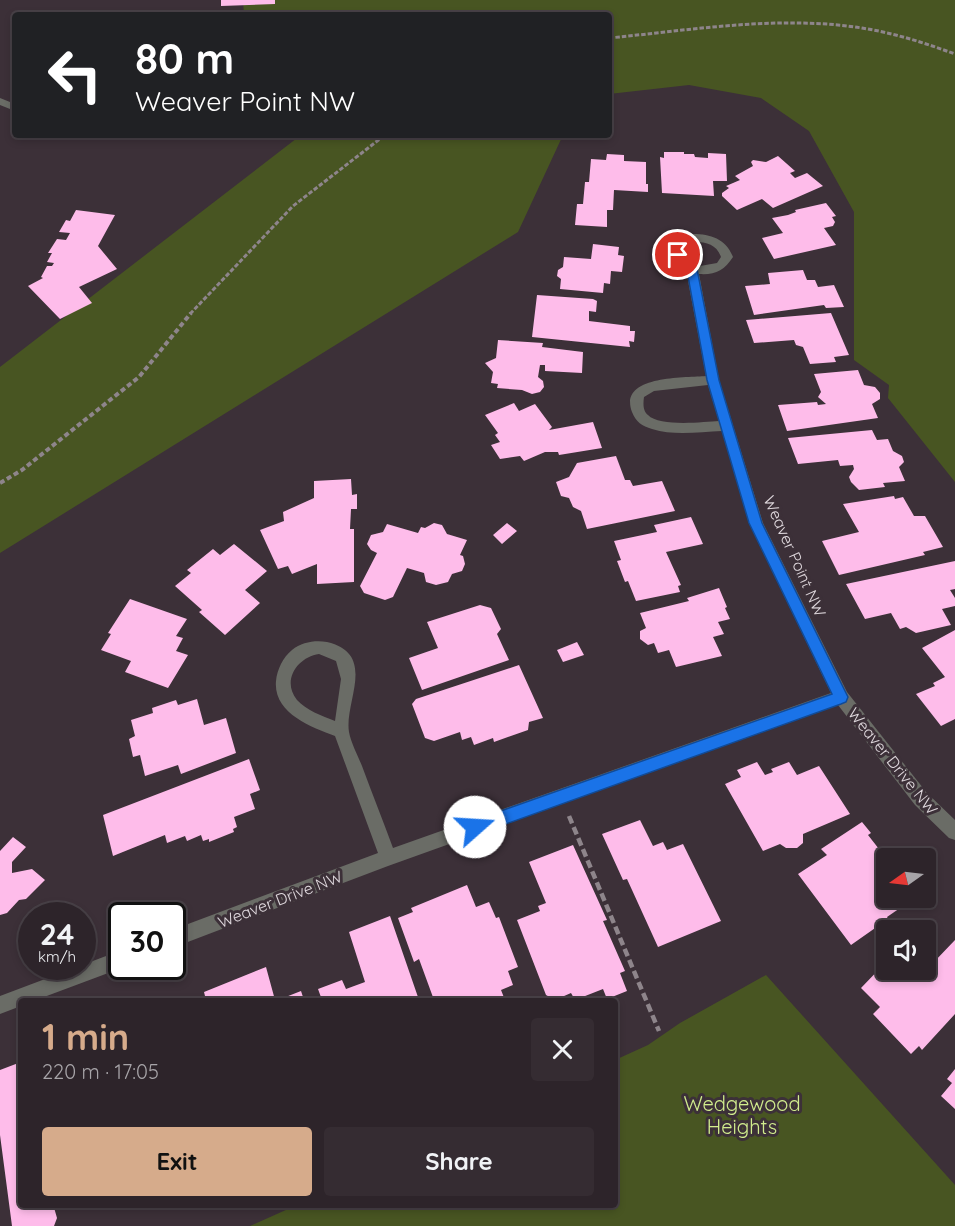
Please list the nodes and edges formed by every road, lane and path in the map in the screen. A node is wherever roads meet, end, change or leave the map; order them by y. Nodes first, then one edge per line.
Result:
1 (612, 38) edge
2 (955, 54) edge
3 (381, 138) edge
4 (692, 269) dead end
5 (713, 380) junction
6 (726, 426) junction
7 (0, 483) edge
8 (841, 697) junction
9 (341, 731) junction
10 (561, 797) junction
11 (955, 832) edge
12 (388, 858) junction
13 (186, 934) edge
14 (108, 964) edge
15 (18, 998) edge
16 (19, 998) edge
17 (0, 1005) edge
18 (659, 1031) dead end

1 - 2 path
3 - 7 path
4 - 5 street, Weaver Point NW
5 - 6 street, Weaver Point NW
5 - 6 street
6 - 8 street, Weaver Point NW
8 - 10 street, Weaver Drive NW
8 - 11 street, Weaver Drive NW
9 - 9 street
9 - 12 street
10 - 12 street, Weaver Drive NW
10 - 18 path
12 - 13 street, Weaver Drive NW
14 - 16 street
15 - 17 street

